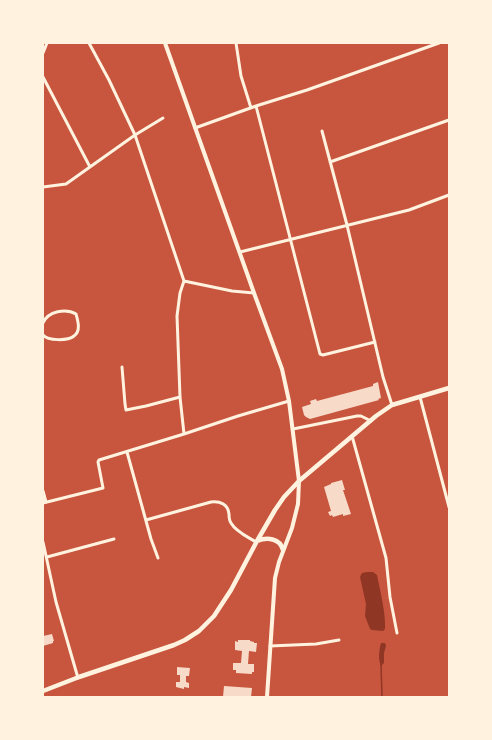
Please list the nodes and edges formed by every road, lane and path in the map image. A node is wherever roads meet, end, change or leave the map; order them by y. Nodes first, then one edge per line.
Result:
1 (47, 43) edge
2 (89, 43) edge
3 (165, 43) edge
4 (236, 43) edge
5 (439, 43) edge
6 (43, 53) edge
7 (43, 77) edge
8 (256, 106) junction
9 (251, 108) junction
10 (163, 118) dead end
11 (449, 120) edge
12 (195, 128) junction
13 (322, 131) dead end
14 (135, 135) junction
15 (330, 162) junction
16 (90, 167) junction
17 (43, 188) edge
18 (449, 195) edge
19 (347, 225) junction
20 (290, 239) junction
21 (240, 252) junction
22 (184, 281) junction
23 (254, 293) junction
24 (43, 323) edge
25 (43, 336) edge
26 (375, 342) junction
27 (122, 367) dead end
28 (449, 388) edge
29 (180, 397) junction
30 (420, 397) junction
31 (289, 401) junction
32 (392, 405) junction
33 (371, 421) junction
34 (293, 429) junction
35 (184, 434) junction
36 (352, 436) junction
37 (127, 452) junction
38 (299, 481) junction
39 (43, 491) edge
40 (44, 503) edge
41 (449, 506) edge
42 (146, 520) junction
43 (114, 540) dead end
44 (43, 542) edge
45 (257, 542) junction
46 (284, 550) junction
47 (47, 557) junction
48 (158, 558) dead end
49 (397, 633) dead end
50 (339, 640) dead end
51 (270, 646) junction
52 (78, 678) junction
53 (43, 691) edge
54 (267, 697) edge

1 - 6 street
2 - 14 street
3 - 12 main road
4 - 9 street
5 - 8 street
7 - 16 street
8 - 9 street
8 - 20 street
9 - 12 street
10 - 14 street
11 - 15 street
12 - 21 main road
13 - 15 street
14 - 16 street
14 - 22 street
15 - 19 street
16 - 17 street
18 - 19 street
19 - 20 street
19 - 26 street
20 - 21 street
20 - 26 street
21 - 23 main road
22 - 23 street
22 - 29 street
23 - 31 main road
24 - 25 street
26 - 32 street
27 - 29 street
28 - 30 main road
29 - 35 street
30 - 32 main road
30 - 41 street
31 - 34 main road
31 - 35 street
32 - 33 main road
33 - 34 street
33 - 36 main road
34 - 38 main road
35 - 37 street
36 - 38 main road
36 - 49 street
37 - 40 street
37 - 42 street
38 - 45 main road
38 - 46 main road
39 - 40 street
42 - 45 street
42 - 48 street
43 - 47 street
44 - 47 street
45 - 46 main road
45 - 52 main road
46 - 51 main road
47 - 52 street
50 - 51 street
51 - 54 main road
52 - 53 main road

